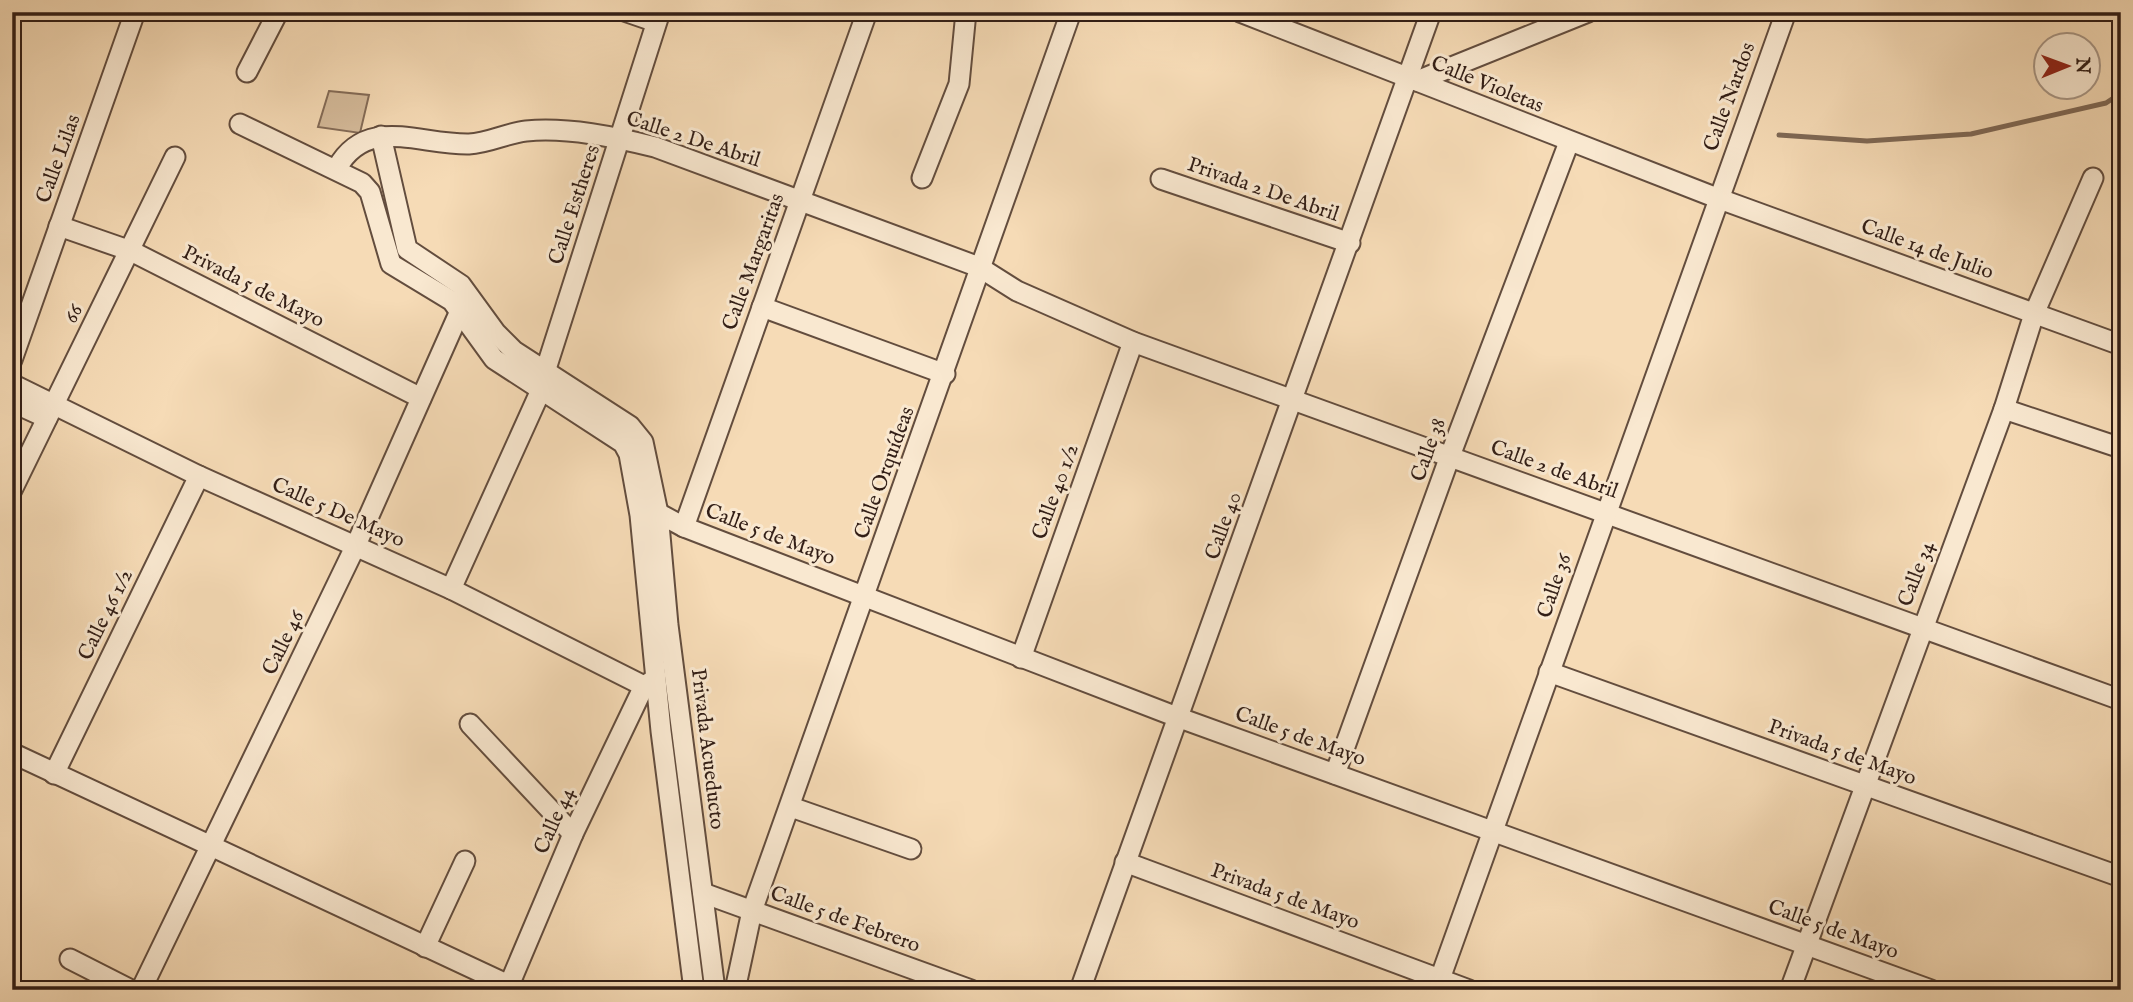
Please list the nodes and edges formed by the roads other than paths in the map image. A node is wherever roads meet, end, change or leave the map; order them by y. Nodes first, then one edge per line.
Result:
1 (135, 12) edge
2 (278, 12) edge
3 (627, 12) edge
4 (867, 12) edge
5 (966, 12) edge
6 (1071, 12) edge
7 (1240, 12) edge
8 (1431, 12) edge
9 (1588, 12) edge
10 (1786, 12) edge
11 (658, 17) edge
12 (247, 72) dead end
13 (1412, 79) junction
14 (240, 124) dead end
15 (381, 136) junction
16 (621, 138) junction
17 (1569, 142) junction
18 (174, 157) dead end
19 (337, 168) junction
20 (922, 178) dead end
21 (2093, 178) dead end
22 (1161, 179) dead end
23 (1717, 198) junction
24 (801, 200) junction
25 (60, 226) junction
26 (1350, 243) junction
27 (131, 251) junction
28 (979, 267) junction
29 (762, 307) junction
30 (460, 311) junction
31 (2034, 314) junction
32 (1133, 342) junction
33 (2121, 345) edge
34 (12, 360) edge
35 (945, 374) junction
36 (543, 381) junction
37 (12, 384) edge
38 (421, 398) junction
39 (1294, 400) junction
40 (12, 402) edge
41 (2004, 409) junction
42 (50, 412) junction
43 (2121, 448) edge
44 (1450, 456) junction
45 (199, 476) junction
46 (12, 490) edge
47 (1605, 513) junction
48 (649, 514) junction
49 (684, 527) junction
50 (356, 545) junction
51 (451, 589) junction
52 (865, 596) junction
53 (1921, 627) junction
54 (1021, 658) junction
55 (1549, 672) junction
56 (650, 682) junction
57 (2121, 700) edge
58 (1177, 717) junction
59 (470, 724) dead end
60 (12, 753) edge
61 (54, 774) junction
62 (1335, 775) junction
63 (1864, 785) junction
64 (791, 807) junction
65 (1493, 830) junction
66 (573, 834) junction
67 (210, 848) junction
68 (911, 849) dead end
69 (465, 861) dead end
70 (1125, 862) junction
71 (2121, 877) edge
72 (703, 893) junction
73 (752, 911) junction
74 (1807, 944) junction
75 (425, 947) junction
76 (70, 959) dead end
77 (712, 964) junction
78 (691, 967) junction
79 (1438, 984) edge
80 (942, 985) edge
81 (512, 988) edge
82 (131, 990) edge
83 (141, 990) edge
84 (694, 990) edge
85 (715, 990) edge
86 (735, 990) edge
87 (971, 990) edge
88 (1080, 990) edge
89 (1469, 990) edge
90 (1790, 990) edge
91 (1931, 990) edge

1 - 25 street, Calle Lilas
2 - 12 street
3 - 11 street
4 - 24 street, Calle Margaritas
5 - 20 street
6 - 28 street, Calle Orquídeas
7 - 13 street, Calle Violetas
8 - 13 street, Calle 40
9 - 13 street
10 - 23 street, Calle Nardos
11 - 16 street, Calle Estheres
13 - 17 street, Calle Violetas
13 - 26 street, Calle 40
14 - 19 street
15 - 16 street, Calle 2 De Abril
15 - 19 street
15 - 36 street
16 - 24 street, Calle 2 De Abril
16 - 36 street, Calle Estheres
17 - 23 street, Calle Violetas
17 - 44 street, Calle 38
18 - 27 street, 66
19 - 30 street
21 - 31 street, Calle 34
22 - 26 street, Privada 2 De Abril
23 - 31 street, Calle 14 de Julio
23 - 47 street, Calle 36
24 - 28 street, Calle 2 De Abril
24 - 29 street, Calle Margaritas
25 - 27 street, Privada 5 de Mayo
25 - 34 street, Calle Lilas
26 - 39 street, Calle 40
27 - 38 street, Privada 5 de Mayo
27 - 42 street, 66
28 - 32 street, Calle 2 de Abril
28 - 35 street, Calle Orquídeas
29 - 35 street
29 - 49 street, Calle Margaritas
30 - 36 street
30 - 38 street, Calle 46
31 - 33 street, Calle 14 de Julio
31 - 41 street, Calle 34
32 - 39 street, Calle 2 de Abril
32 - 54 street, Calle 40 1/2
35 - 52 street, Calle Orquídeas
36 - 48 street
36 - 51 street, Calle Estheres
37 - 42 street, Calle 5 De Mayo
38 - 50 street, Calle 46
39 - 44 street, Calle 2 de Abril
39 - 58 street, Calle 40
40 - 42 street
41 - 43 street
41 - 53 street, Calle 34
42 - 45 street, Calle 5 De Mayo
42 - 46 street, 66
44 - 47 street, Calle 2 de Abril
44 - 62 street, Calle 38
45 - 50 street, Calle 5 De Mayo
45 - 61 street, Calle 46 1/2
47 - 53 street, Calle 2 de Abril
47 - 55 street, Calle 36
48 - 49 street, Calle 5 de Mayo
48 - 56 street, Privada Acueducto
48 - 72 street, Privada Acueducto
49 - 52 street, Calle 5 de Mayo
50 - 51 street, Calle 5 De Mayo
50 - 67 street, Calle 46
51 - 56 street, Calle 5 De Mayo
52 - 54 street, Calle 5 de Mayo
52 - 64 street, Calle Orquídeas
53 - 57 street, Calle 2 de Abril
53 - 63 street, Calle 34
54 - 58 street, Calle 5 de Mayo
55 - 63 street, Privada 5 de Mayo
55 - 65 street, Calle 36
56 - 66 street, Calle 44
56 - 78 street, Privada Acueducto
58 - 62 street, Calle 5 de Mayo
58 - 70 street, Calle 40
59 - 66 street
60 - 61 street
61 - 67 street
62 - 65 street, Calle 5 de Mayo
63 - 71 street, Privada 5 de Mayo
63 - 74 street, Calle 34
64 - 68 street
64 - 73 street, Calle Orquídeas
65 - 74 street, Calle 5 de Mayo
65 - 79 street, Calle 36
66 - 81 street, Calle 44
67 - 75 street
67 - 83 street, Calle 46
69 - 75 street
70 - 79 street, Privada 5 de Mayo
70 - 88 street, Calle 40
72 - 73 street, Calle 5 de Febrero
72 - 77 street, Privada Acueducto
73 - 80 street, Calle 5 de Febrero
73 - 86 street, Calle Orquídeas
74 - 90 street, Calle 34
74 - 91 street, Calle 5 de Mayo
75 - 81 street
76 - 82 street
77 - 78 street
77 - 85 street, Privada Acueducto
78 - 84 street, Privada Acueducto
79 - 89 street, Privada 5 de Mayo
80 - 87 street, Calle 5 de Febrero

